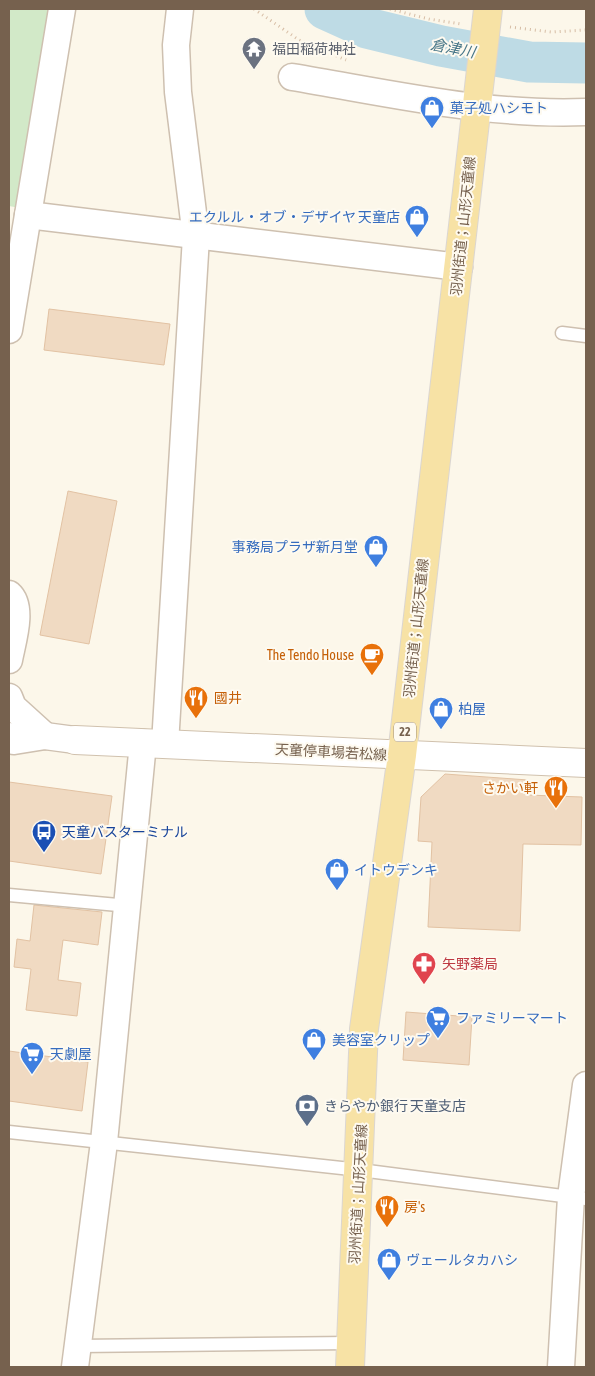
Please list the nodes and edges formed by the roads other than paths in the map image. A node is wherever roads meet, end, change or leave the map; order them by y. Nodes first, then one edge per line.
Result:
1 (62, 9) edge
2 (180, 9) edge
3 (488, 9) edge
4 (292, 77) dead end
5 (477, 102) junction
6 (586, 112) edge
7 (28, 215) junction
8 (196, 237) junction
9 (459, 267) junction
10 (9, 330) edge
11 (562, 333) dead end
12 (586, 336) edge
13 (9, 594) edge
14 (9, 660) edge
15 (9, 697) edge
16 (9, 736) edge
17 (45, 736) junction
18 (75, 740) joint
19 (154, 743) junction
20 (402, 756) junction
21 (586, 764) edge
22 (9, 895) edge
23 (128, 906) junction
24 (586, 1085) edge
25 (9, 1132) edge
26 (104, 1142) junction
27 (360, 1170) junction
28 (579, 1198) edge
29 (350, 1355) edge
30 (77, 1356) edge
31 (561, 1367) edge

1 - 7 street
2 - 8 street
3 - 5 main road, 羽州街道；山形天童線 / 22
4 - 5 street
5 - 6 street
5 - 9 main road, 羽州街道；山形天童線 / 22
7 - 8 street
7 - 10 street
8 - 9 street
8 - 19 street
9 - 20 main road, 羽州街道；山形天童線 / 22
11 - 12 lane
13 - 14 street
15 - 17 street
16 - 17 street
17 - 18 street
18 - 19 main road, 天童停車場若松線
19 - 20 main road, 天童停車場若松線
19 - 23 street
20 - 21 main road, 天童停車場若松線
20 - 27 main road, 羽州街道；山形天童線 / 22
22 - 23 lane
23 - 26 street
24 - 28 street
25 - 26 lane
26 - 27 lane
26 - 30 street
27 - 28 lane
27 - 29 main road, 羽州街道；山形天童線 / 22
28 - 31 street
29 - 30 lane

